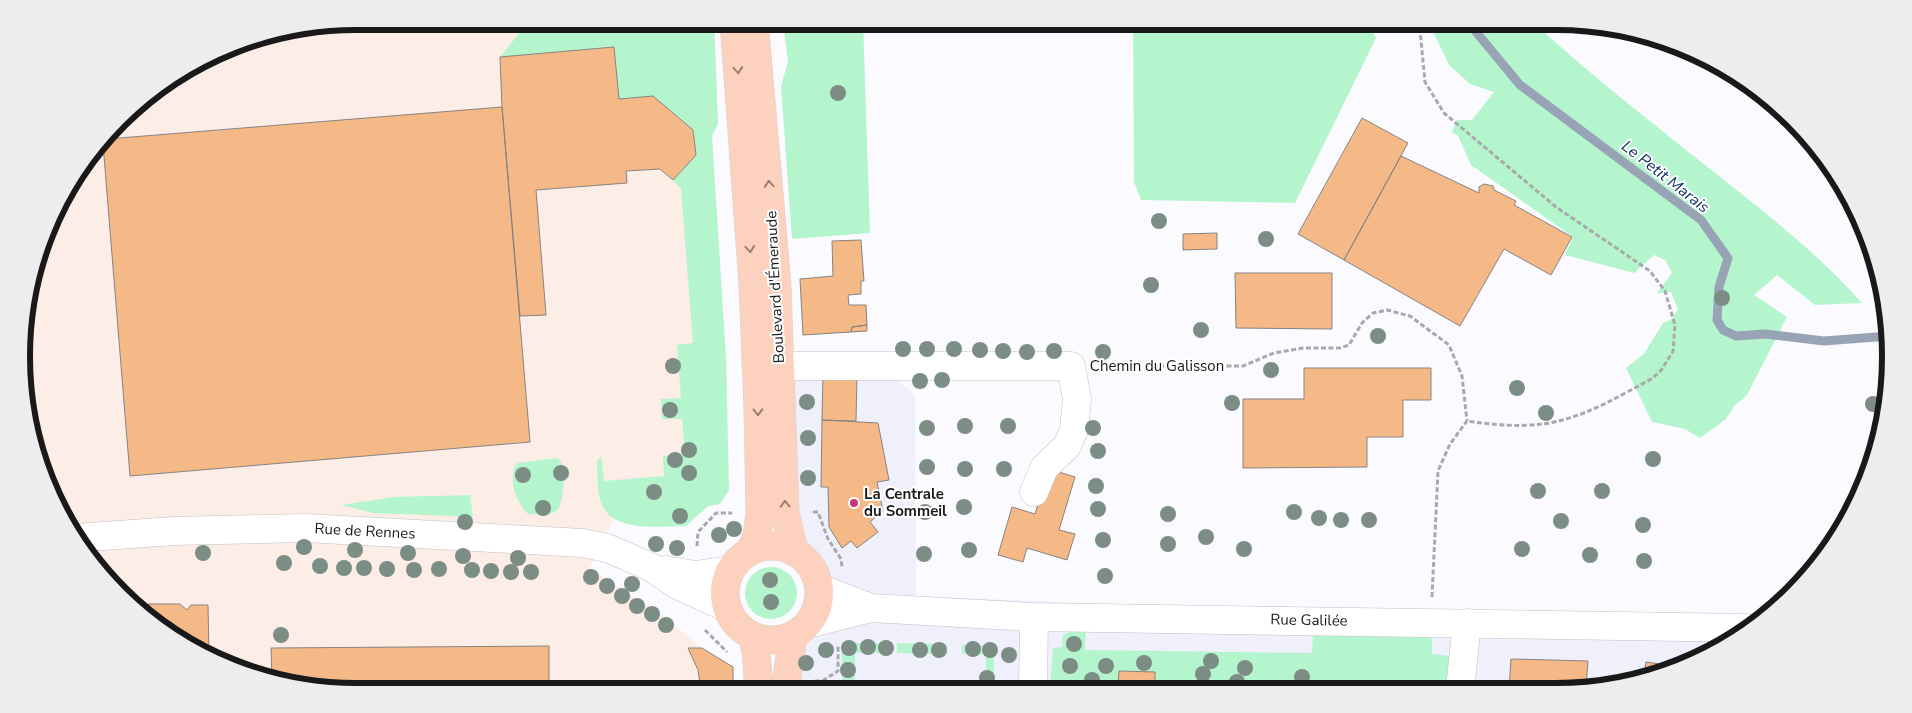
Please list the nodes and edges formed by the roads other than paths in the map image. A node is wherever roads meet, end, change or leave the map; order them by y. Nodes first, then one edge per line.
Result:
1 (735, 30) edge
2 (755, 30) edge
3 (767, 366) junction
4 (1034, 492) dead end
5 (85, 537) edge
6 (750, 551) junction
7 (794, 552) junction
8 (651, 567) junction
9 (730, 570) junction
10 (819, 588) junction
11 (726, 607) junction
12 (870, 608) junction
13 (1034, 617) junction
14 (1467, 623) junction
15 (1737, 628) edge
16 (800, 630) junction
17 (752, 636) junction
18 (758, 683) edge
19 (797, 683) edge
20 (1033, 683) edge
21 (1461, 683) edge

1 -> 3 main road
3 -> 2 main road, Boulevard d'Émeraude
3 - 4 street, Chemin du Galisson
3 -> 6 main road
7 -> 3 main road, Boulevard d'Émeraude
5 - 8 street, Rue de Rennes
6 - 7 main road
6 - 9 main road
7 - 10 main road
8 - 9 street, Rue de Rennes
8 - 11 street, Rue de Rennes
9 - 11 main road
10 - 12 street, Rue Galilée
10 - 16 main road
11 - 17 main road
12 - 13 street, Rue Galilée
12 - 16 street, Rue Galilée
13 - 14 street, Rue Galilée
13 - 20 street
14 - 15 street, Rue Galilée
14 - 21 street
16 - 17 main road
16 - 19 main road
17 - 18 main road

